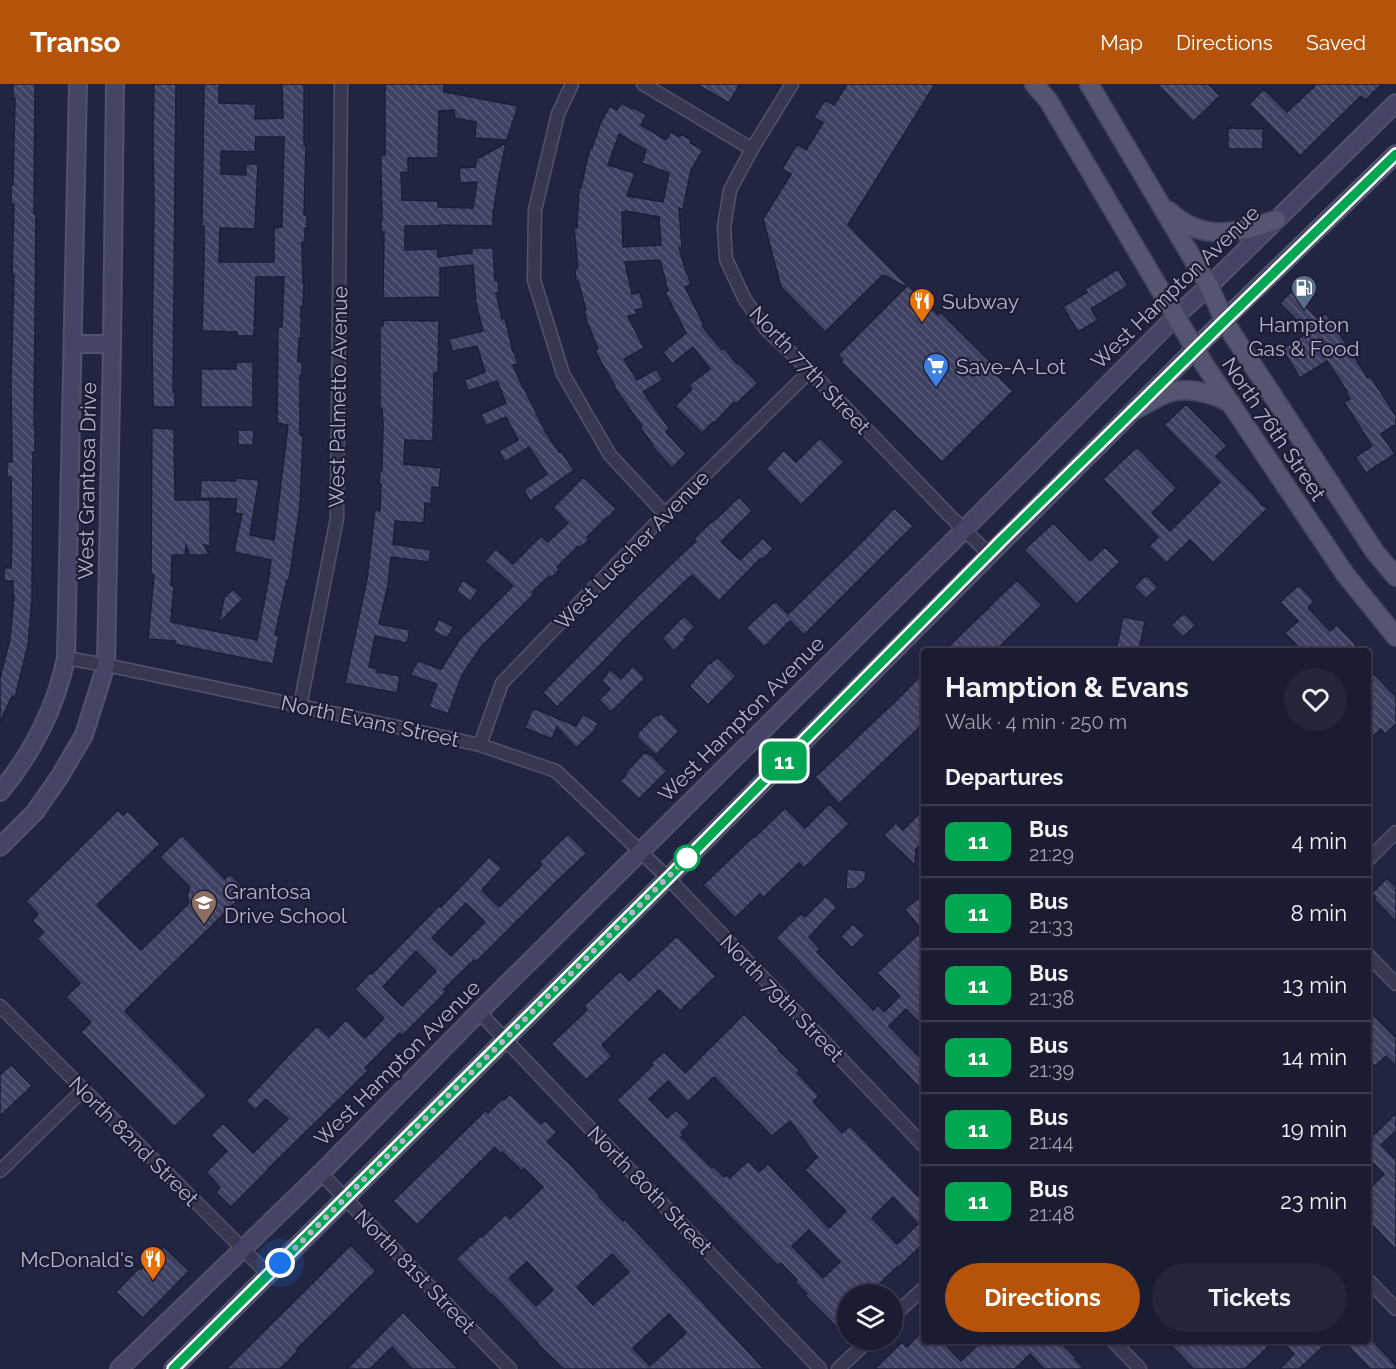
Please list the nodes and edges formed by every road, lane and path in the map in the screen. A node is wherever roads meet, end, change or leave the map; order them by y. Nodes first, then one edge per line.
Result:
1 (78, 84) edge
2 (115, 84) edge
3 (341, 84) edge
4 (572, 84) edge
5 (643, 84) edge
6 (792, 84) edge
7 (1034, 84) edge
8 (1089, 84) edge
9 (1396, 103) edge
10 (752, 149) junction
11 (1396, 154) edge
12 (1157, 198) junction
13 (1276, 220) junction
14 (1209, 286) junction
15 (1176, 316) junction
16 (1224, 320) junction
17 (73, 344) junction
18 (112, 344) junction
19 (1195, 350) junction
20 (810, 371) junction
21 (1231, 403) junction
22 (1133, 411) junction
23 (665, 514) junction
24 (964, 530) junction
25 (989, 554) junction
26 (1396, 577) edge
27 (1396, 637) edge
28 (66, 658) junction
29 (106, 665) junction
30 (300, 706) junction
31 (480, 745) junction
32 (0, 792) edge
33 (1396, 832) edge
34 (0, 847) edge
35 (640, 852) junction
36 (1371, 857) edge
37 (668, 878) junction
38 (1371, 958) edge
39 (1396, 984) edge
40 (0, 1006) edge
41 (479, 1012) junction
42 (506, 1039) junction
43 (83, 1090) junction
44 (921, 1143) edge
45 (0, 1172) edge
46 (321, 1173) junction
47 (345, 1197) junction
48 (243, 1249) junction
49 (269, 1275) junction
50 (1371, 1283) edge
51 (921, 1291) edge
52 (903, 1307) edge
53 (1396, 1309) edge
54 (1116, 1344) edge
55 (858, 1350) edge
56 (119, 1369) edge
57 (173, 1369) edge
58 (510, 1369) edge
59 (820, 1369) edge
60 (838, 1369) edge
61 (1140, 1369) edge

1 - 17 main road, West Grantosa Drive
2 - 18 main road, West Grantosa Drive
3 - 30 street, West Palmetto Avenue
4 - 23 street
5 - 10 street
6 - 10 street, North 77th Street
7 - 15 main road, North 76th Street
8 - 12 main road, North 76th Street
9 - 13 main road, West Hampton Avenue
10 - 20 street, North 77th Street
11 - 16 main road
12 - 13 main road
12 - 14 main road, North 76th Street
13 - 14 main road, West Hampton Avenue
14 - 15 main road, West Hampton Avenue
14 - 16 main road, North 76th Street
15 - 19 main road, North 76th Street
15 - 24 main road, West Hampton Avenue
16 - 19 main road
16 - 26 main road, North 76th Street
17 - 18 main road
17 - 28 main road, West Grantosa Drive
18 - 29 main road, West Grantosa Drive
19 - 21 main road, North 76th Street
19 - 22 main road
20 - 23 street, West Luscher Avenue
20 - 24 street, North 77th Street
21 - 22 main road
21 - 27 main road, North 76th Street
22 - 25 main road
23 - 31 street, West Luscher Avenue
24 - 25 street, North 77th Street
24 - 35 main road, West Hampton Avenue
25 - 37 main road
28 - 29 street, North Evans Street
28 - 32 main road, West Grantosa Drive
29 - 30 street, North Evans Street
29 - 34 main road, West Grantosa Drive
30 - 31 street, North Evans Street
31 - 35 street, North Evans Street
33 - 36 street
35 - 37 street, North 79th Street
35 - 41 main road, West Hampton Avenue
37 - 42 main road
37 - 44 street, North 79th Street
38 - 39 street
40 - 43 street, North 82nd Street
41 - 42 street, North 80th Street
41 - 46 main road, West Hampton Avenue
42 - 47 main road
42 - 59 street, North 80th Street
43 - 45 street
43 - 48 street, North 82nd Street
46 - 47 street, North 81st Street
46 - 48 main road, West Hampton Avenue
47 - 49 main road
47 - 58 street, North 81st Street
48 - 49 street, North 82nd Street
48 - 56 main road, West Hampton Avenue
49 - 57 main road
50 - 53 street
51 - 52 street
54 - 61 street
55 - 60 street

